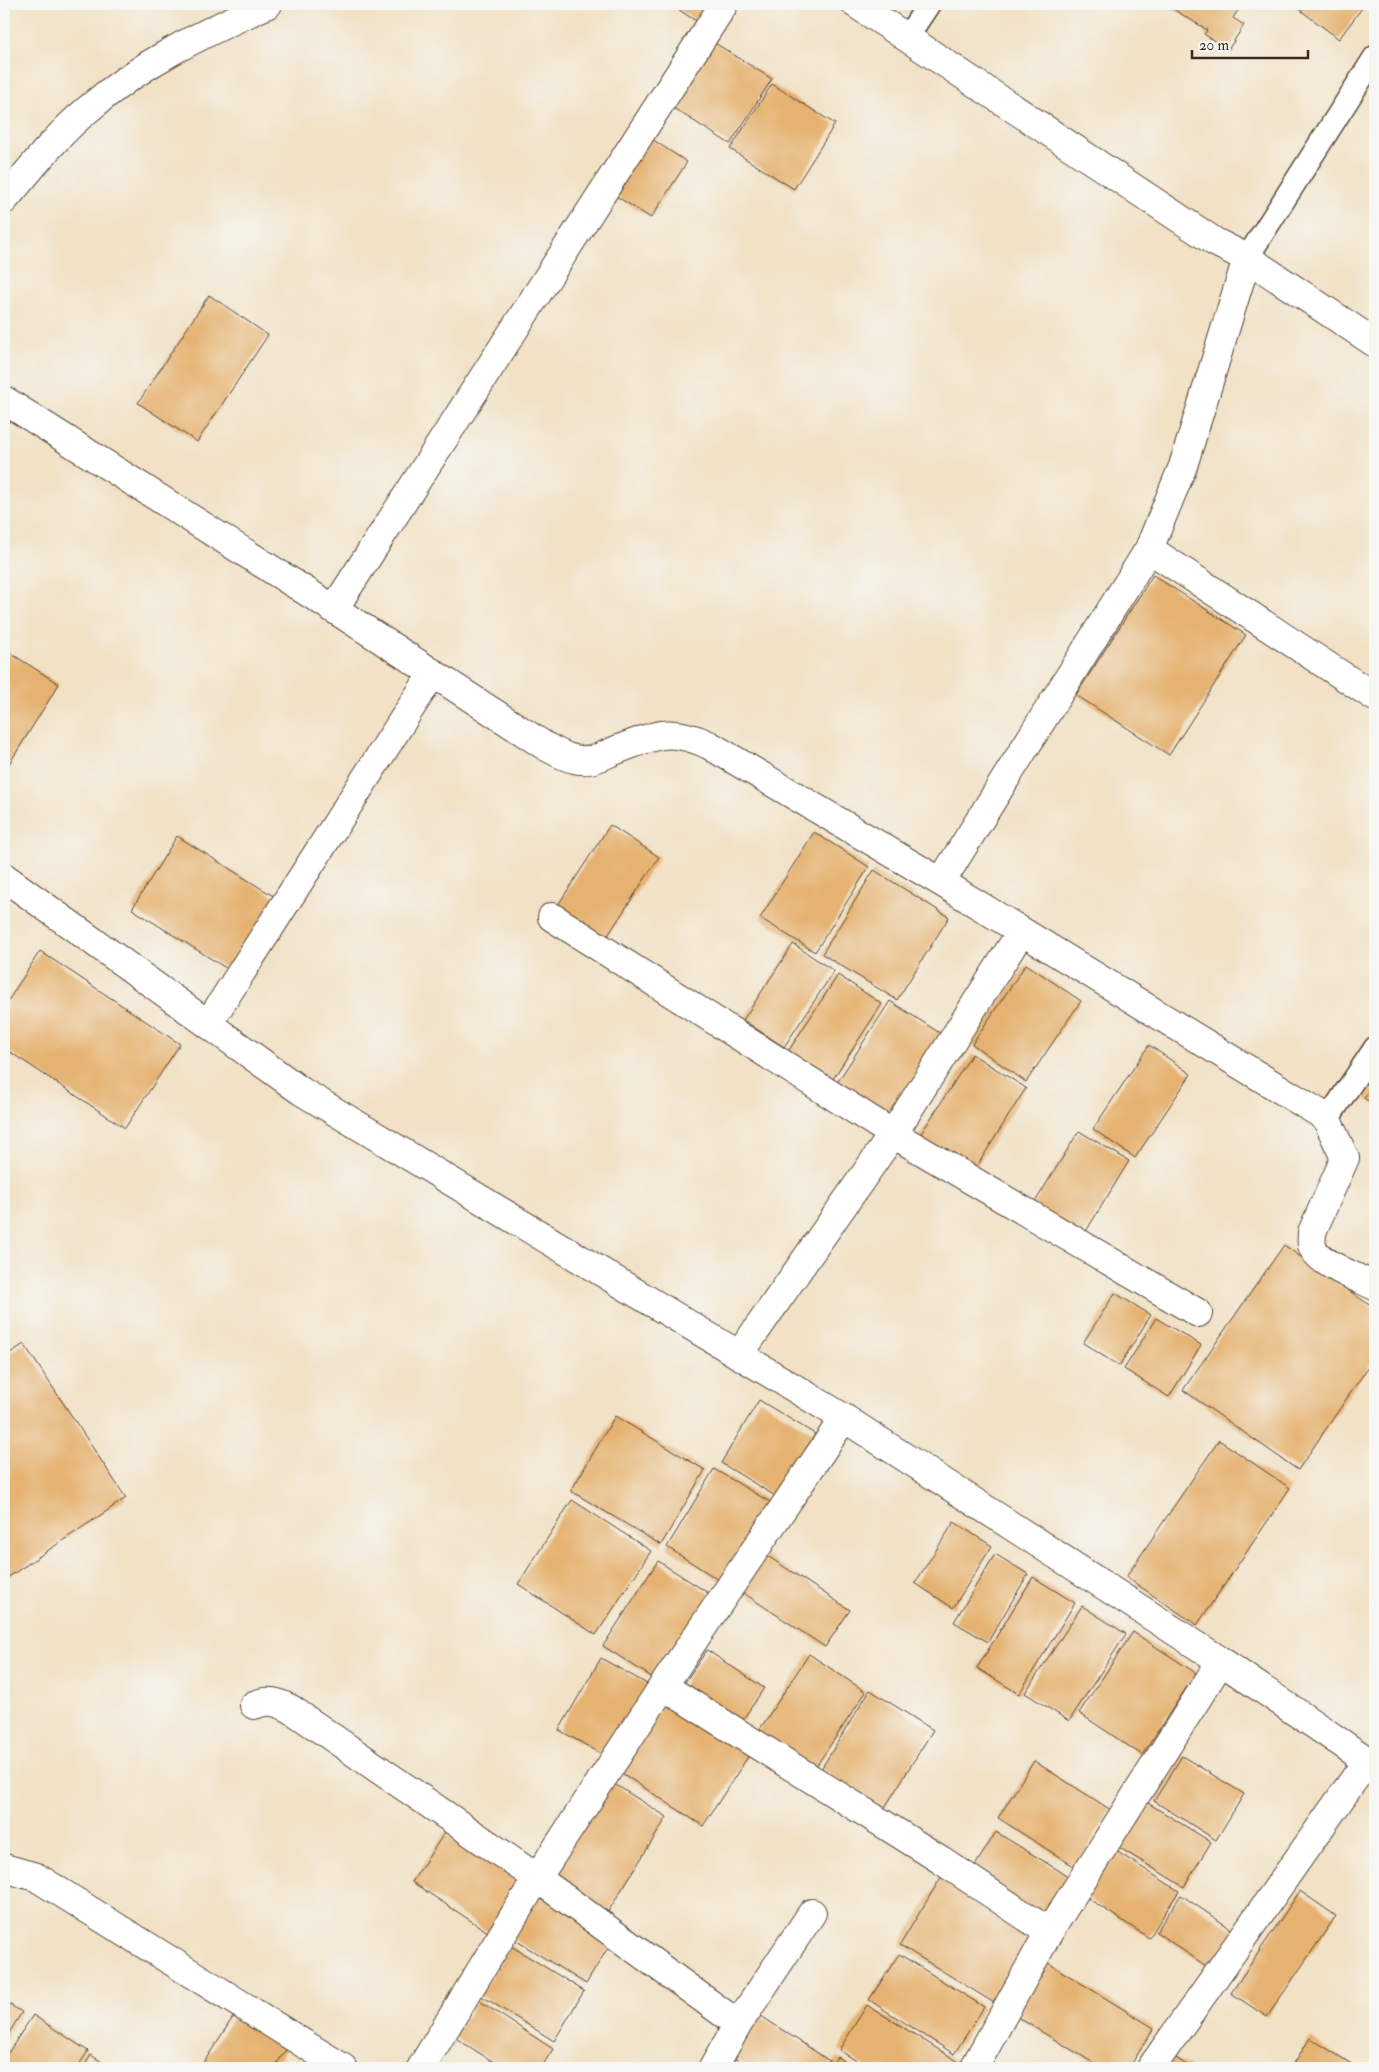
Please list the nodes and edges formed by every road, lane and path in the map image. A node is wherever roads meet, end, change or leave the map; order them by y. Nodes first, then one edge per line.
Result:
1 (268, 4) edge
2 (724, 4) edge
3 (856, 4) edge
4 (929, 4) edge
5 (907, 37) junction
6 (1375, 57) edge
7 (4, 200) edge
8 (1247, 258) junction
9 (1375, 343) edge
10 (4, 400) edge
11 (1149, 549) junction
12 (334, 609) junction
13 (433, 673) junction
14 (1375, 697) edge
15 (4, 877) edge
16 (941, 882) junction
17 (552, 917) dead end
18 (1021, 932) junction
19 (208, 1024) junction
20 (1375, 1048) edge
21 (1327, 1120) junction
22 (893, 1134) junction
23 (1375, 1286) edge
24 (1198, 1313) dead end
25 (739, 1355) junction
26 (844, 1418) junction
27 (1221, 1661) junction
28 (663, 1686) junction
29 (254, 1705) dead end
30 (1371, 1763) edge
31 (4, 1868) edge
32 (537, 1878) junction
33 (812, 1913) dead end
34 (1049, 1932) junction
35 (738, 2024) junction
36 (343, 2068) edge
37 (421, 2068) edge
38 (713, 2068) edge
39 (974, 2068) edge
40 (1151, 2068) edge

1 - 7 street
2 - 12 street
3 - 5 street
4 - 5 lane
5 - 8 street
6 - 8 lane
8 - 9 street
8 - 11 street
10 - 12 street
11 - 14 street
11 - 16 street
12 - 13 street
13 - 16 street
13 - 19 street
15 - 19 street
16 - 18 street
17 - 22 street
18 - 21 street
18 - 22 street
19 - 25 street
20 - 21 lane
21 - 23 street
22 - 24 street
22 - 25 street
25 - 26 street
26 - 27 street
26 - 28 street
27 - 30 street
27 - 34 street
28 - 32 street
28 - 34 street
29 - 32 street
30 - 40 street
31 - 36 street
32 - 35 street
32 - 37 street
33 - 35 street
34 - 39 street
35 - 38 street

